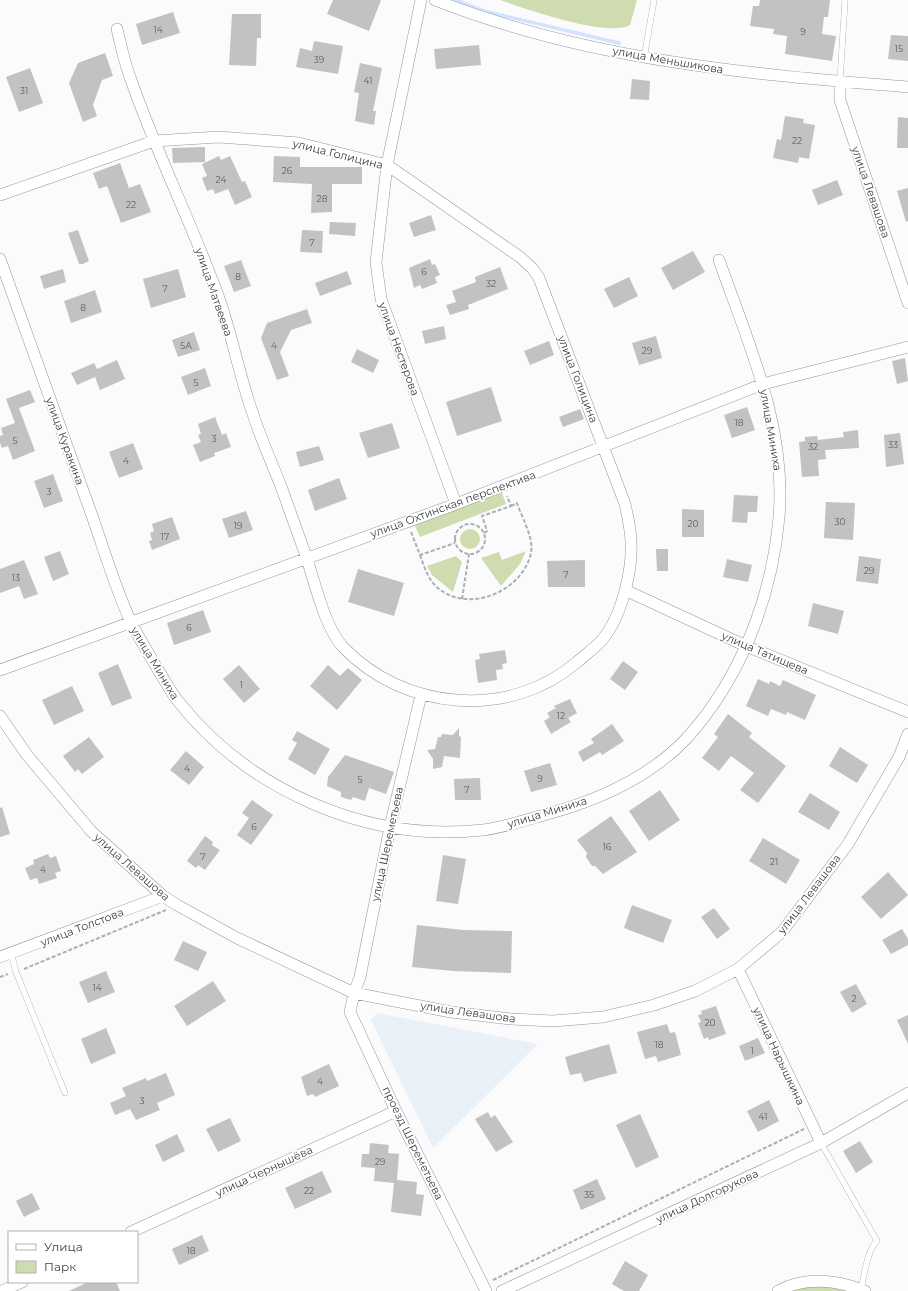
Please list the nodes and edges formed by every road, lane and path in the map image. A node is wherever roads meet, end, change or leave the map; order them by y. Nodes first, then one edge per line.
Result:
1 (421, 0) edge
2 (435, 0) edge
3 (654, 0) edge
4 (845, 0) edge
5 (117, 29) dead end
6 (644, 58) junction
7 (840, 81) junction
8 (908, 87) edge
9 (154, 141) junction
10 (387, 165) junction
11 (0, 195) edge
12 (0, 259) edge
13 (719, 260) dead end
14 (908, 302) edge
15 (908, 347) edge
16 (763, 384) junction
17 (603, 447) junction
18 (504, 486) junction
19 (456, 504) junction
20 (511, 506) junction
21 (407, 522) junction
22 (484, 533) junction
23 (455, 543) junction
24 (469, 554) junction
25 (420, 555) junction
26 (306, 558) junction
27 (625, 590) junction
28 (462, 599) junction
29 (131, 623) junction
30 (746, 646) junction
31 (0, 670) edge
32 (421, 695) junction
33 (908, 712) edge
34 (0, 716) edge
35 (908, 734) edge
36 (390, 827) junction
37 (163, 896) junction
38 (177, 905) junction
39 (11, 953) junction
40 (0, 957) edge
41 (738, 969) junction
42 (16, 972) junction
43 (0, 977) edge
44 (354, 992) junction
45 (65, 1093) dead end
46 (908, 1093) edge
47 (396, 1111) junction
48 (812, 1126) junction
49 (821, 1143) junction
50 (133, 1231) edge
51 (20, 1283) edge
52 (484, 1288) edge
53 (863, 1290) edge
54 (2, 1291) edge
55 (502, 1291) edge
56 (778, 1291) edge

1 - 10 street, улица Нестерова
2 - 6 street, улица Меньшикова
3 - 6 lane
4 - 7 lane
5 - 9 street, улица Матвеева
6 - 7 street, улица Меньшикова
7 - 8 street, улица Меньшикова
7 - 14 street, улица Левашова
9 - 10 street, улица Голицина
9 - 11 street, улица Голицина
9 - 26 street, улица Матвеева
10 - 17 street, улица Голицина
10 - 19 street, улица Нестерова
12 - 29 street, улица Куракина
13 - 16 street, улица Миниха
15 - 16 street, улица Охтинская перспектива
16 - 17 street, улица Охтинская перспектива
16 - 30 street, улица Миниха
17 - 18 street, улица Охтинская перспектива
17 - 27 street, улица Голицина
18 - 19 street, улица Охтинская перспектива
18 - 20 path
19 - 21 street, улица Охтинская перспектива
20 - 22 path
20 - 28 path
21 - 25 path
21 - 26 street, улица Охтинская перспектива
22 - 23 path
22 - 24 path
23 - 24 path
23 - 25 path
24 - 28 path
25 - 28 path
26 - 29 street, улица Охтинская перспектива
26 - 32 street, улица Матвеева
27 - 30 street, улица Татищева
27 - 32 street, улица Голицина
29 - 31 street, улица Охтинская перспектива
29 - 36 street, улица Миниха
30 - 33 street, улица Татищева
30 - 36 street, улица Миниха
32 - 36 street, улица Шереметьева
34 - 37 street, улица Левашова
35 - 41 street, улица Левашова
36 - 44 street, улица Шереметьева
37 - 38 street, улица Левашова
37 - 39 street, улица Толстова
38 - 42 path
38 - 44 street, улица Левашова
39 - 40 street, улица Толстова
39 - 42 lane
41 - 44 street, улица Левашова
41 - 48 street, улица Нарышкина
42 - 43 path
42 - 45 lane
44 - 47 street, проезд Шереметьева
46 - 49 street, улица Долгорукова
47 - 50 street, улица Чернышёва
47 - 52 street, проезд Шереметьева
48 - 49 street, улица Нарышкина
48 - 52 path
49 - 53 lane
49 - 55 street, улица Долгорукова
51 - 54 street
53 - 56 street

